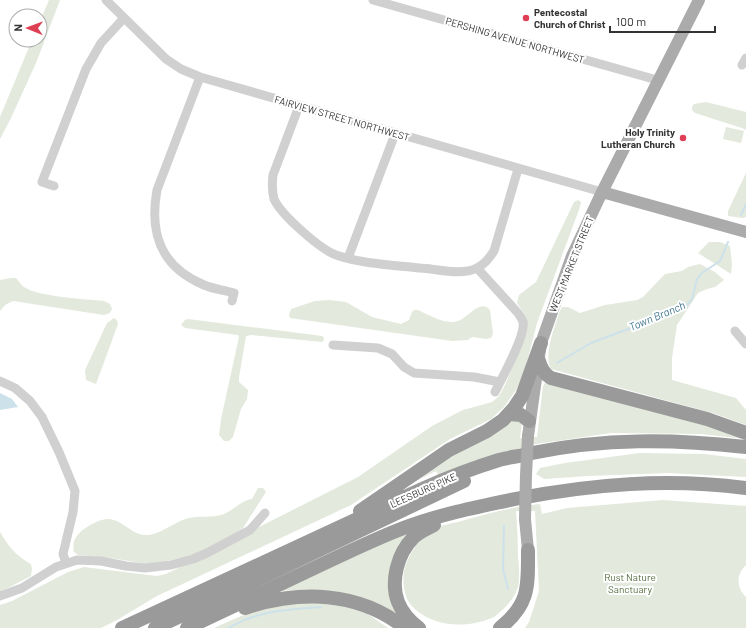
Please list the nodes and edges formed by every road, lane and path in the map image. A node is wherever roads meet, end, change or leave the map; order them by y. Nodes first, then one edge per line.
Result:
1 (106, 0) edge
2 (373, 0) edge
3 (698, 0) edge
4 (124, 18) junction
5 (200, 77) junction
6 (657, 80) junction
7 (299, 106) junction
8 (395, 134) junction
9 (518, 169) junction
10 (54, 186) dead end
11 (602, 192) junction
12 (746, 232) edge
13 (348, 258) junction
14 (476, 268) junction
15 (232, 301) dead end
16 (735, 331) dead end
17 (541, 343) junction
18 (746, 344) edge
19 (333, 345) dead end
20 (539, 361) junction
21 (0, 381) edge
22 (500, 382) junction
23 (495, 392) dead end
24 (509, 414) junction
25 (529, 421) junction
26 (746, 433) edge
27 (746, 447) edge
28 (500, 460) junction
29 (746, 488) edge
30 (456, 512) junction
31 (265, 513) dead end
32 (344, 526) junction
33 (528, 550) junction
34 (66, 563) junction
35 (0, 596) edge
36 (122, 628) edge
37 (155, 628) edge
38 (187, 628) edge
39 (199, 628) edge
40 (405, 628) edge
41 (419, 628) edge
42 (500, 628) edge
43 (514, 628) edge

1 - 4 street, FAIRVIEW STREET NORTHWEST
2 - 6 street, PERSHING AVENUE NORTHWEST
3 - 6 main road, WEST MARKET STREET
4 - 5 street, FAIRVIEW STREET NORTHWEST
4 - 10 street
5 - 7 street, FAIRVIEW STREET NORTHWEST
5 - 15 street
6 - 11 main road, WEST MARKET STREET
7 - 8 street, FAIRVIEW STREET NORTHWEST
7 - 13 street
8 - 9 street, FAIRVIEW STREET NORTHWEST
8 - 13 street
9 - 11 street, FAIRVIEW STREET NORTHWEST
9 - 14 street
11 - 12 main road
11 - 17 main road, WEST MARKET STREET
13 - 14 street
14 - 22 street
16 - 18 street
17 - 20 main road, WEST MARKET STREET
17 - 24 highway
19 - 22 street
20 - 25 main road, WEST MARKET STREET
20 - 26 highway
21 - 34 street
22 - 23 street
24 - 25 highway
24 - 32 highway
25 - 33 main road, WEST MARKET STREET, bridge
27 - 28 highway, LEESBURG PIKE
28 - 32 highway, LEESBURG PIKE
28 - 37 highway
29 - 30 highway
30 - 38 highway
30 - 41 highway
31 - 34 street
32 - 36 highway, LEESBURG PIKE
33 - 42 highway
33 - 43 highway
34 - 35 street
39 - 40 highway

